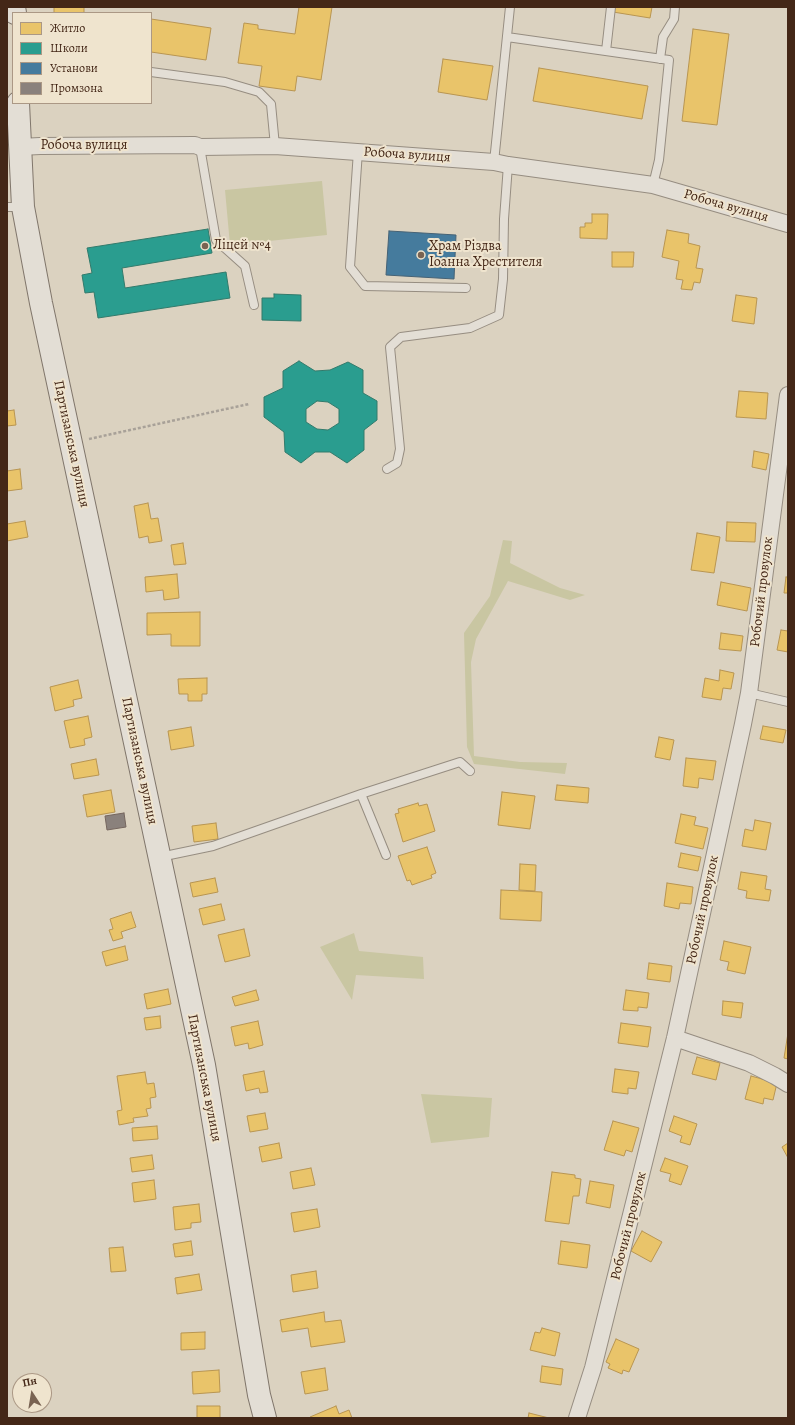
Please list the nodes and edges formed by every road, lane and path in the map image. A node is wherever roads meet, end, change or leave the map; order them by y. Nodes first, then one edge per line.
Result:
1 (510, 7) edge
2 (611, 7) edge
3 (675, 7) edge
4 (507, 37) junction
5 (606, 51) junction
6 (660, 59) junction
7 (152, 72) edge
8 (18, 104) edge
9 (276, 146) junction
10 (20, 147) junction
11 (200, 147) junction
12 (358, 151) junction
13 (501, 163) junction
14 (653, 185) junction
15 (15, 207) edge
16 (788, 224) edge
17 (466, 288) dead end
18 (254, 305) dead end
19 (788, 394) edge
20 (249, 404) dead end
21 (71, 443) junction
22 (387, 469) dead end
23 (749, 693) junction
24 (788, 702) edge
25 (470, 771) dead end
26 (361, 794) junction
27 (386, 855) dead end
28 (159, 857) junction
29 (676, 1038) junction
30 (788, 1084) edge
31 (265, 1418) edge
32 (577, 1418) edge

1 - 4 lane
2 - 5 lane
3 - 6 lane
4 - 5 lane
4 - 13 lane
5 - 6 lane
6 - 14 lane
7 - 9 lane
8 - 10 main road, Партизанська вулиця
9 - 11 street, Робоча вулиця
9 - 12 street, Робоча вулиця
10 - 11 street, Робоча вулиця
10 - 15 main road, Партизанська вулиця
11 - 18 lane
12 - 13 street, Робоча вулиця
12 - 17 lane
13 - 14 street, Робоча вулиця
13 - 22 lane
14 - 16 street, Робоча вулиця
15 - 21 main road, Партизанська вулиця
19 - 23 street, Робочий провулок
20 - 21 path
21 - 28 main road, Партизанська вулиця
23 - 24 lane
23 - 29 street, Робочий провулок
25 - 26 lane
26 - 27 lane
26 - 28 lane
28 - 31 main road, Партизанська вулиця
29 - 30 street
29 - 32 street, Робочий провулок

